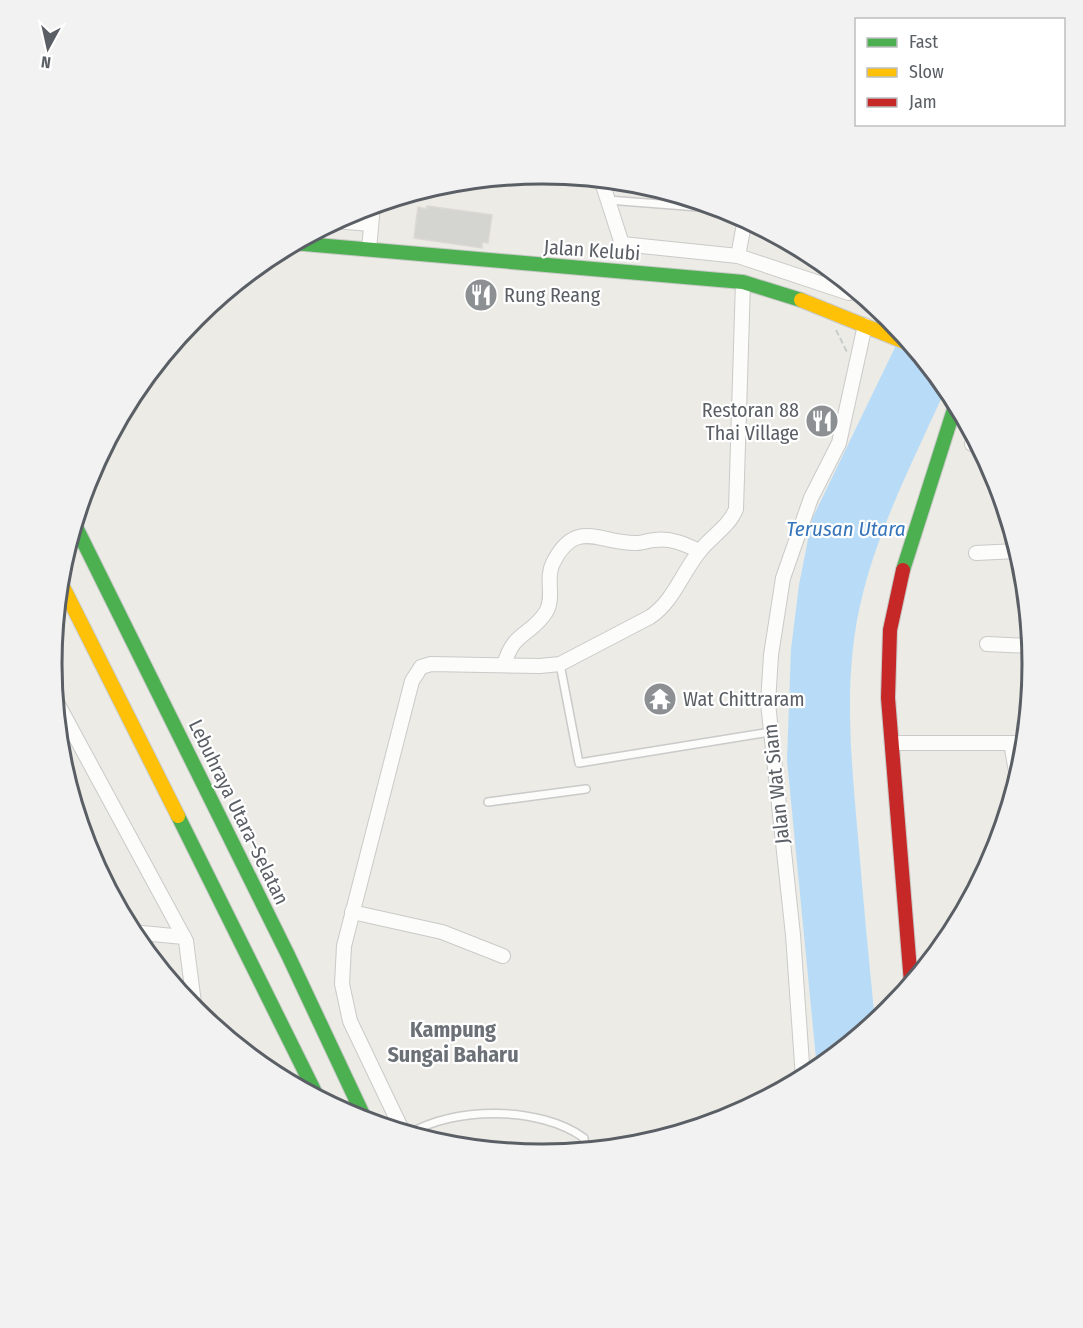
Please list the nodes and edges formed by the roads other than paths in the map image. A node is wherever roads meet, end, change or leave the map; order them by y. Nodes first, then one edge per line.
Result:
1 (604, 188) edge
2 (608, 200) junction
3 (686, 206) edge
4 (372, 215) edge
5 (354, 223) edge
6 (371, 224) junction
7 (743, 229) edge
8 (309, 244) edge
9 (369, 249) junction
10 (716, 253) junction
11 (738, 256) junction
12 (714, 277) junction
13 (743, 282) junction
14 (838, 286) edge
15 (848, 295) edge
16 (839, 316) junction
17 (865, 326) junction
18 (891, 336) edge
19 (952, 415) edge
20 (956, 422) edge
21 (945, 436) junction
22 (79, 535) edge
23 (699, 551) junction
24 (1008, 551) edge
25 (976, 553) dead end
26 (67, 595) edge
27 (987, 644) dead end
28 (1021, 646) edge
29 (560, 664) junction
30 (504, 665) junction
31 (158, 717) junction
32 (65, 718) edge
33 (132, 729) junction
34 (770, 732) junction
35 (892, 743) junction
36 (1014, 743) edge
37 (586, 789) dead end
38 (488, 801) dead end
39 (352, 912) junction
40 (144, 933) edge
41 (184, 937) junction
42 (503, 956) dead end
43 (911, 969) edge
44 (192, 992) edge
45 (802, 1067) edge
46 (312, 1086) edge
47 (359, 1107) edge
48 (398, 1122) edge
49 (419, 1128) edge
50 (584, 1142) edge

1 - 2 street
2 - 3 lane
2 - 10 street
4 - 6 street
5 - 6 street
6 - 9 street
7 - 11 street
8 - 9 main road, Jalan Kelubi
9 - 12 main road, Jalan Kelubi
10 - 11 street
10 - 12 street
11 - 14 street
12 - 13 main road, Jalan Kelubi
13 - 16 main road, Jalan Kelubi
13 - 23 street
15 - 16 street
16 - 17 main road, Jalan Kelubi
17 - 18 main road, Jalan Kelubi
17 - 34 street, Jalan Wat Siam
19 - 21 main road
20 - 21 main road
21 - 35 main road
22 - 31 main road, Lebuhraya Utara–Selatan
23 - 29 street
23 - 30 street
24 - 25 street
26 - 33 main road
27 - 28 street
29 - 30 street
29 - 34 lane
30 - 39 street
31 - 33 main road
31 - 47 main road, Lebuhraya Utara–Selatan
32 - 41 street
33 - 46 main road
34 - 45 street, Jalan Wat Siam
35 - 36 street
35 - 43 main road
37 - 38 lane
39 - 42 street
39 - 48 street
40 - 41 street
41 - 44 street
49 - 50 lane

